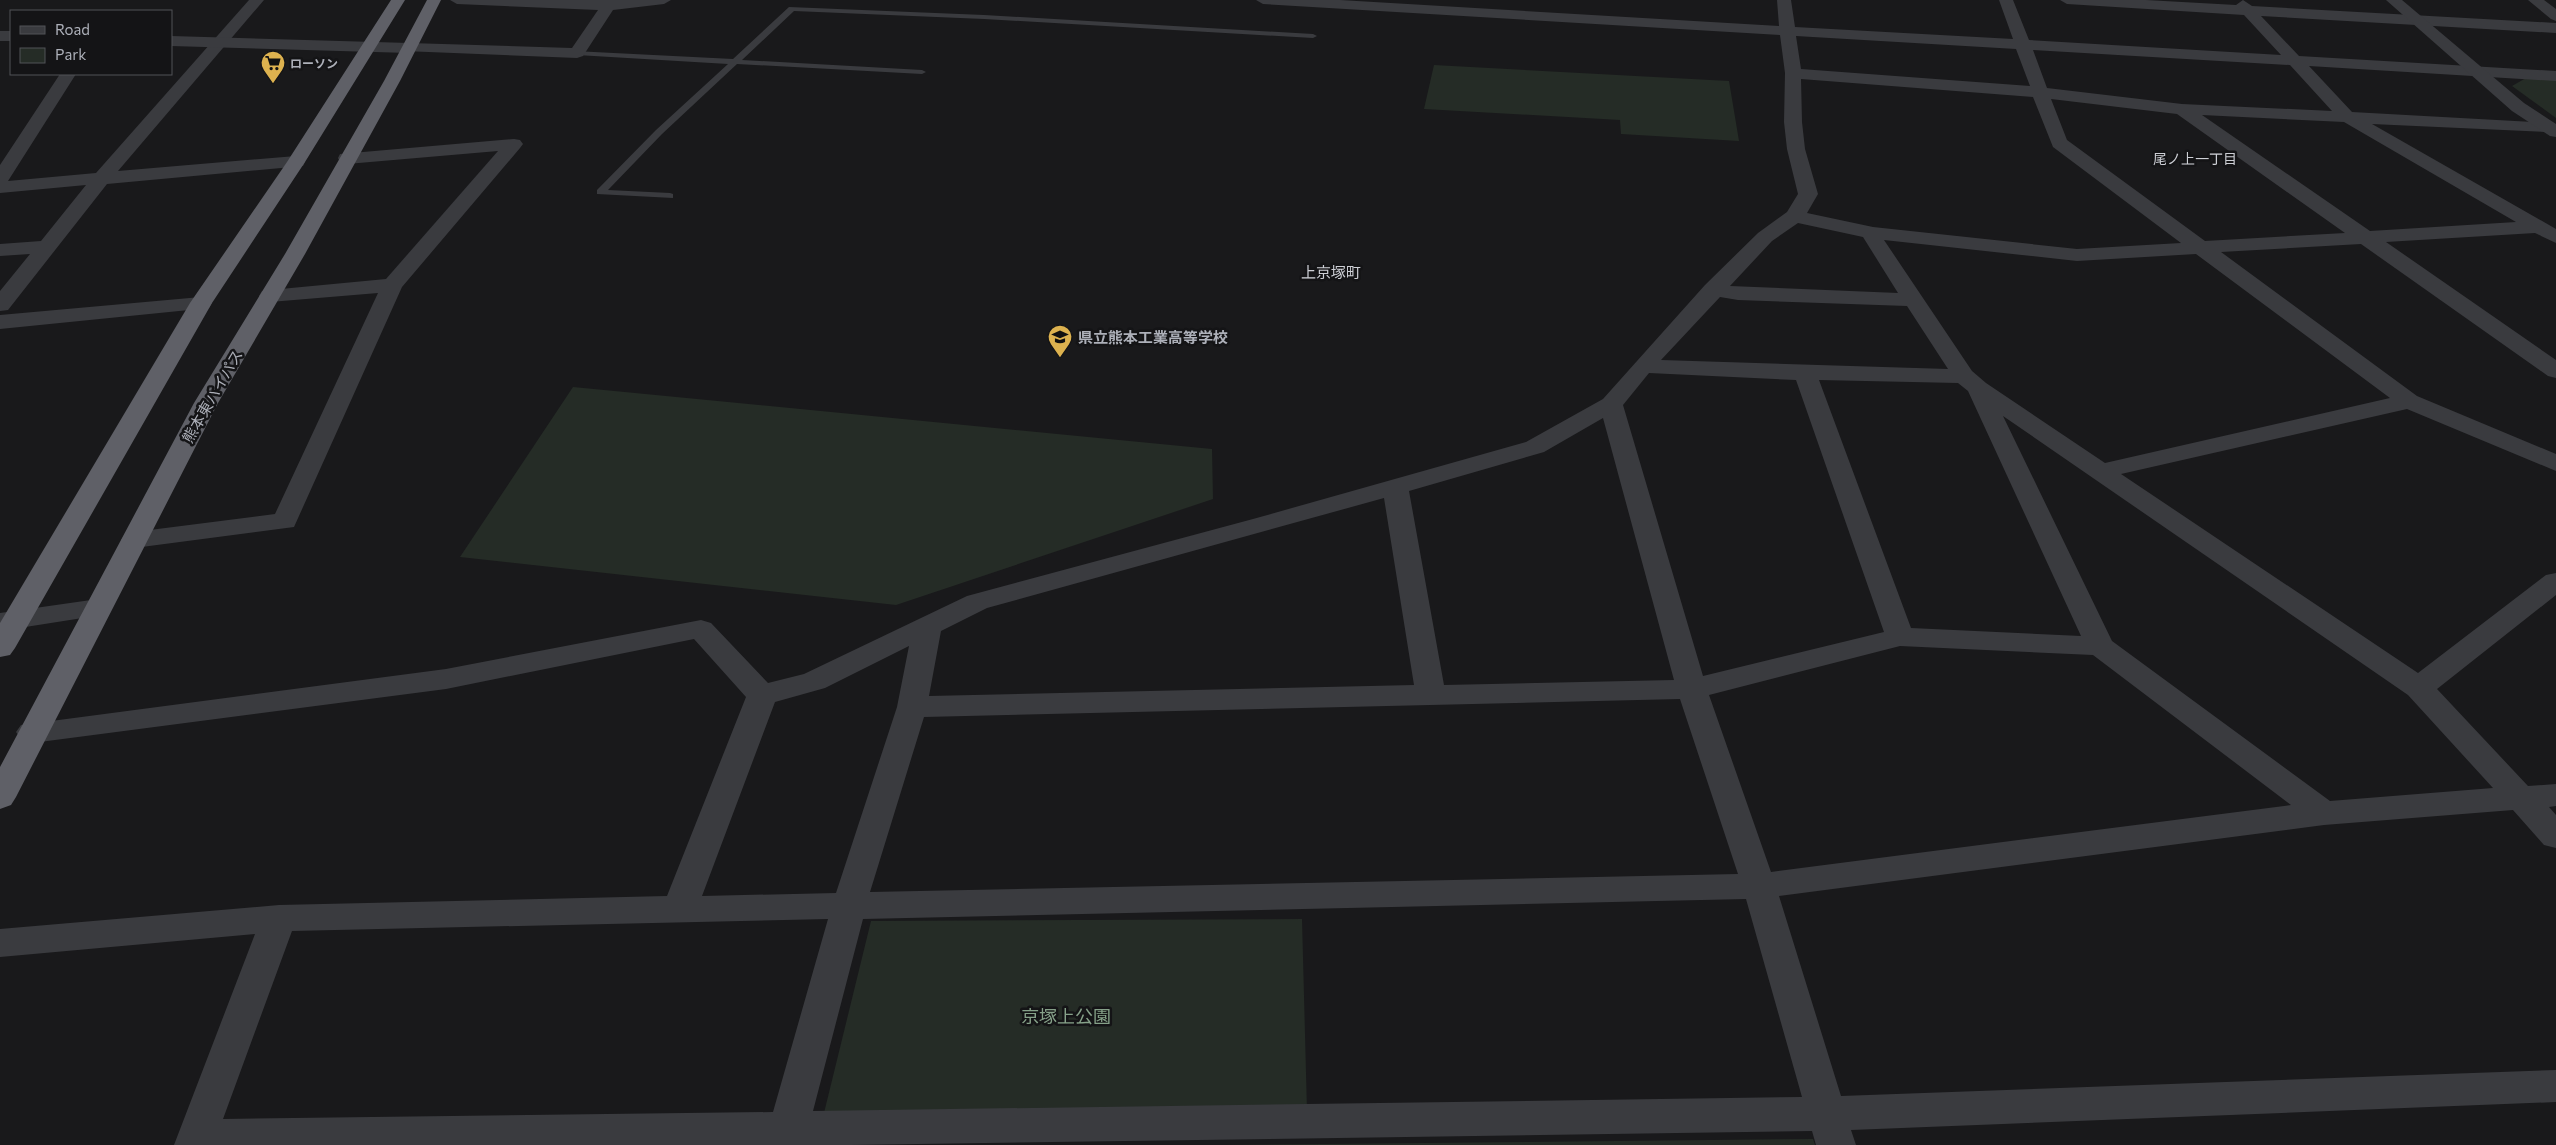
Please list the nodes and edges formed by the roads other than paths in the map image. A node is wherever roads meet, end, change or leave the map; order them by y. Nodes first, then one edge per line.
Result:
1 (257, 0) edge
2 (398, 0) edge
3 (434, 0) edge
4 (457, 0) edge
5 (664, 0) edge
6 (1264, 0) edge
7 (1784, 0) edge
8 (2006, 0) edge
9 (2067, 0) edge
10 (2238, 0) edge
11 (2393, 0) edge
12 (2535, 0) edge
13 (1292, 1) edge
14 (608, 6) junction
15 (1465, 6) edge
16 (2250, 12) junction
17 (2556, 16) edge
18 (2416, 20) junction
19 (2556, 28) edge
20 (1787, 29) junction
21 (1313, 36) dead end
22 (172, 41) edge
23 (219, 43) junction
24 (2023, 44) junction
25 (369, 47) junction
26 (409, 48) junction
27 (577, 53) junction
28 (734, 60) junction
29 (2294, 60) junction
30 (2474, 71) junction
31 (922, 72) dead end
32 (1793, 73) junction
33 (67, 75) edge
34 (2556, 76) edge
35 (2038, 92) junction
36 (2182, 109) junction
37 (2346, 116) junction
38 (2552, 130) edge
39 (347, 158) junction
40 (296, 162) junction
41 (102, 178) junction
42 (0, 179) edge
43 (0, 187) edge
44 (670, 196) dead end
45 (1795, 216) junction
46 (2539, 227) junction
47 (1873, 233) junction
48 (2556, 237) edge
49 (2369, 238) junction
50 (49, 246) junction
51 (2202, 248) junction
52 (0, 250) edge
53 (392, 285) junction
54 (1713, 290) junction
55 (270, 296) junction
56 (1914, 300) junction
57 (201, 303) junction
58 (0, 305) edge
59 (0, 322) edge
60 (1642, 366) junction
61 (2556, 371) edge
62 (1805, 373) junction
63 (1971, 382) junction
64 (2409, 401) junction
65 (1611, 404) junction
66 (2556, 463) edge
67 (2101, 471) junction
68 (1395, 487) junction
69 (134, 540) junction
70 (2556, 581) edge
71 (98, 608) junction
72 (8, 621) edge
73 (927, 628) junction
74 (1900, 638) junction
75 (2100, 646) junction
76 (0, 648) edge
77 (2420, 688) junction
78 (1692, 689) junction
79 (762, 695) junction
80 (1431, 696) junction
81 (912, 707) junction
82 (32, 732) junction
83 (2556, 795) edge
84 (0, 797) edge
85 (2520, 797) junction
86 (2324, 813) junction
87 (2556, 836) edge
88 (1759, 886) junction
89 (849, 905) junction
90 (679, 910) junction
91 (279, 918) junction
92 (0, 943) edge
93 (2556, 1086) edge
94 (1831, 1130) edge
95 (786, 1138) edge
96 (195, 1141) edge

1 - 23 street
2 - 25 highway
3 - 26 highway, 熊本東バイパス
4 - 14 street
5 - 14 street
6 - 13 street
7 - 20 street
8 - 24 street
9 - 16 street
10 - 16 street
11 - 18 street
12 - 17 street
13 - 15 street
14 - 27 street
15 - 20 street
16 - 18 street
16 - 29 street
18 - 19 street
18 - 30 street
20 - 24 street
20 - 32 street
21 - 28 lane
22 - 23 street
23 - 25 street
23 - 41 street
24 - 29 street
24 - 35 street
25 - 26 street
25 - 40 highway
26 - 27 street
26 - 39 highway, 熊本東バイパス
27 - 28 lane
28 - 31 lane
28 - 44 lane
29 - 30 street
29 - 37 street
30 - 34 street
30 - 38 street
32 - 35 street
32 - 45 street
33 - 42 street
35 - 36 street
35 - 51 street
36 - 37 street
36 - 49 street
37 - 38 street
37 - 46 street
39 - 53 street
39 - 55 highway, 熊本東バイパス
40 - 41 street
40 - 57 highway
41 - 43 street
41 - 50 street
45 - 47 street
45 - 54 street
46 - 48 street
46 - 49 street
47 - 51 street
47 - 56 street
49 - 51 street
49 - 61 street
50 - 52 street
50 - 58 street
51 - 64 street
53 - 55 street
53 - 69 street
54 - 56 street
54 - 60 street
55 - 69 highway, 熊本東バイパス
56 - 63 street
57 - 59 street
57 - 72 highway
60 - 62 street
60 - 65 street
62 - 63 street
62 - 74 street
63 - 67 street
63 - 75 street
64 - 66 street
64 - 67 street
65 - 68 street
65 - 78 street
67 - 77 street
68 - 73 street
68 - 80 street
69 - 71 highway, 熊本東バイパス
70 - 77 street
71 - 72 street
71 - 82 highway, 熊本東バイパス
72 - 76 highway
73 - 79 street
73 - 81 street
74 - 75 street
74 - 78 street
75 - 86 street
77 - 85 street
78 - 80 street
78 - 88 street
79 - 82 street
79 - 90 street
80 - 81 street
81 - 89 street
82 - 84 highway, 熊本東バイパス
83 - 85 street
85 - 86 street
85 - 87 street
86 - 88 street
88 - 89 street
88 - 94 street
89 - 90 street
89 - 95 street
90 - 91 street
91 - 92 street
91 - 96 street
93 - 94 street
94 - 95 street
95 - 96 street

